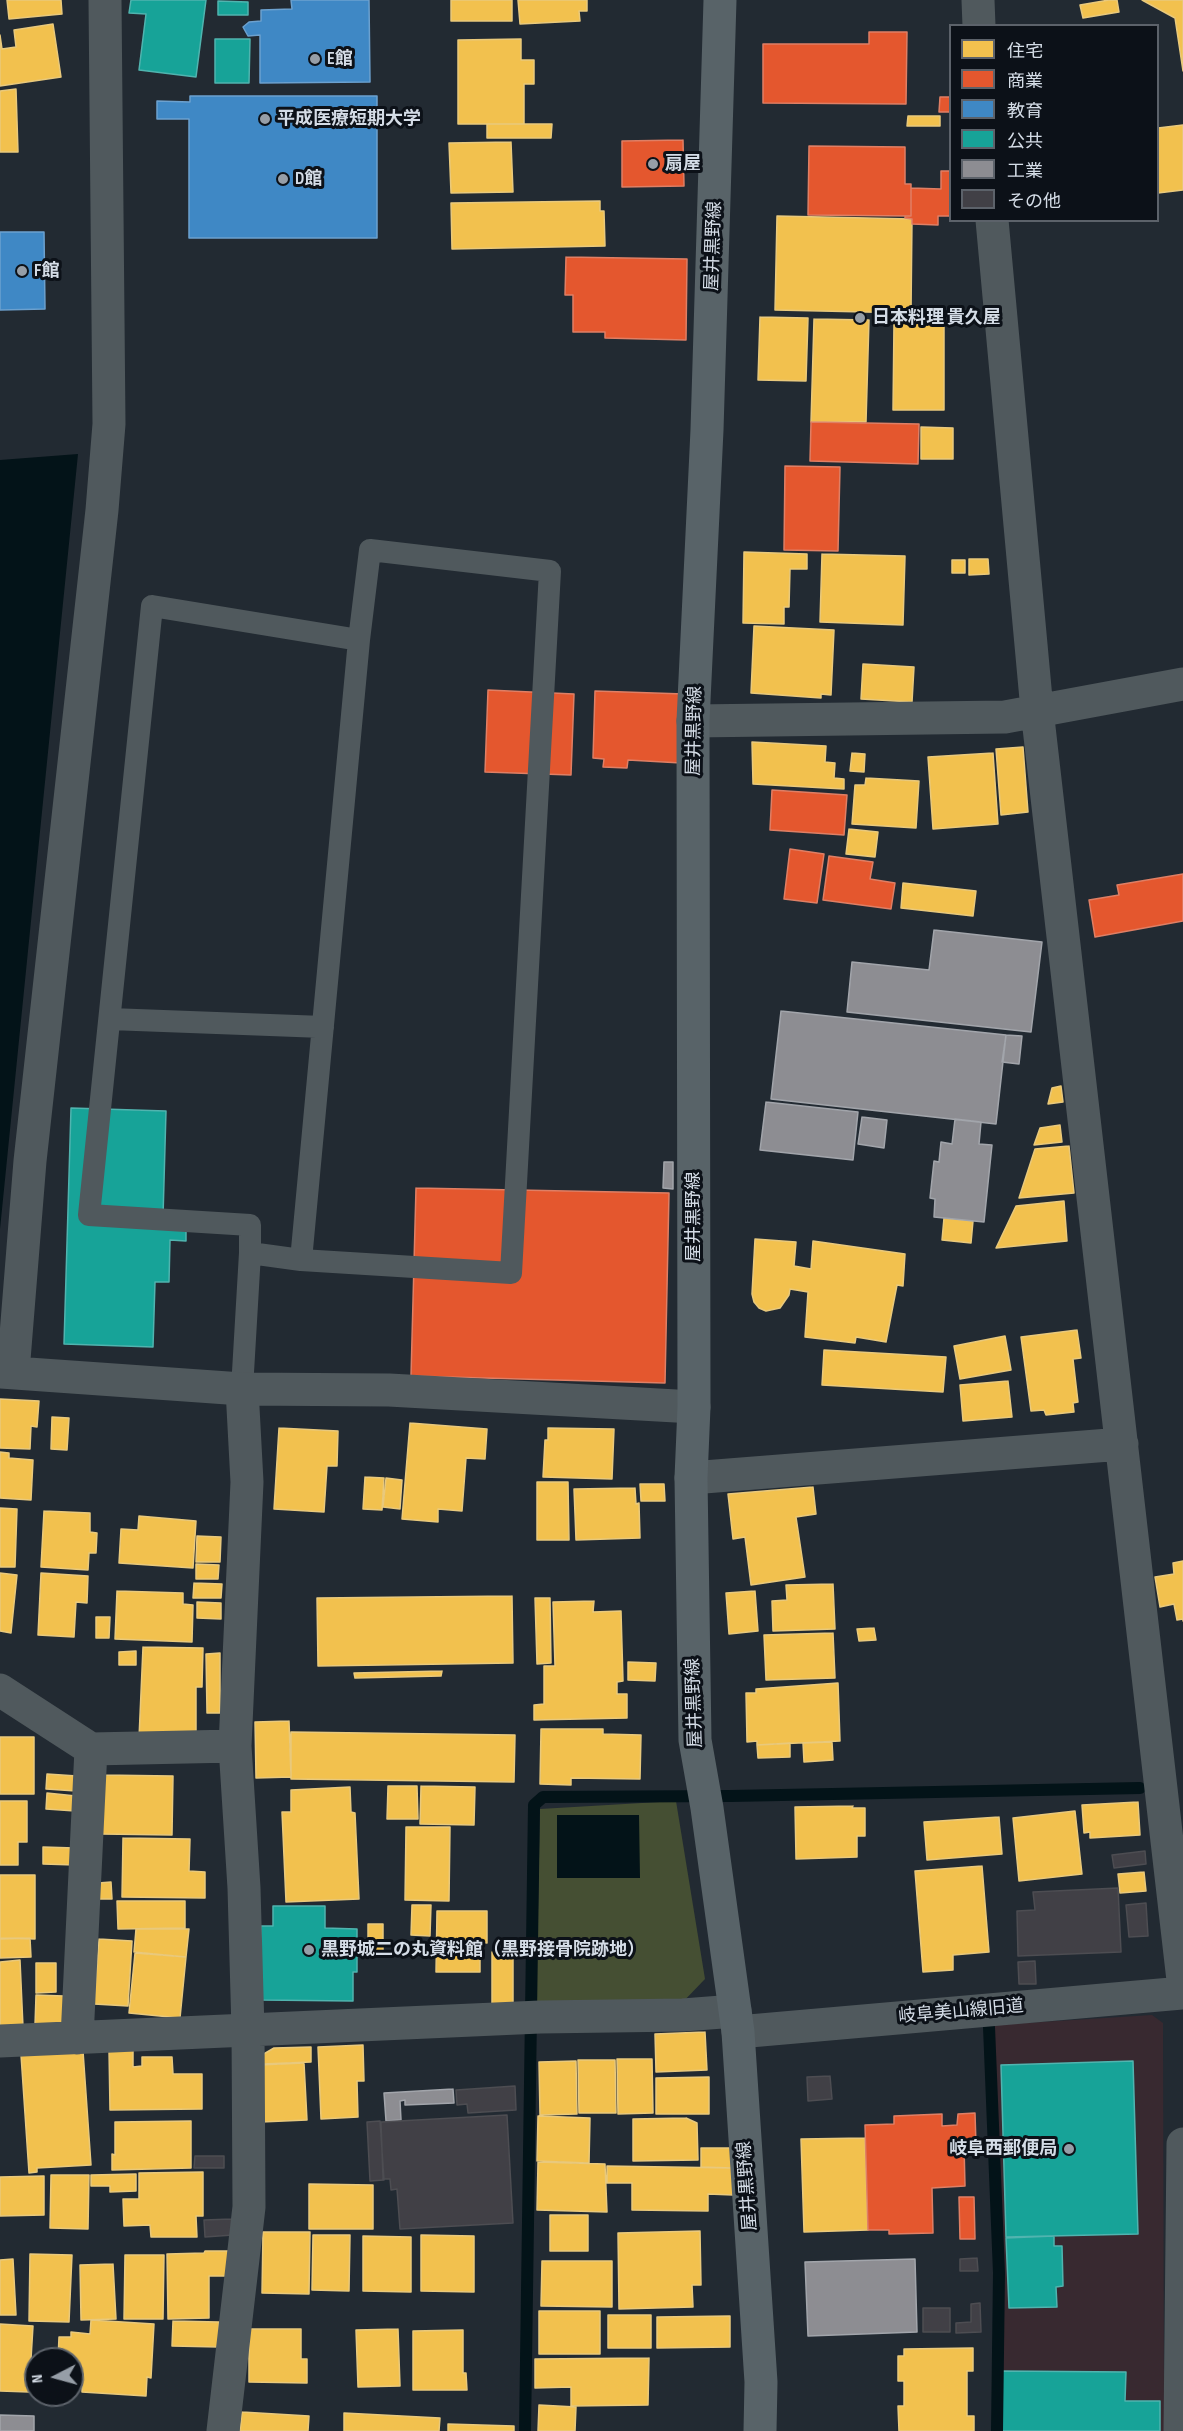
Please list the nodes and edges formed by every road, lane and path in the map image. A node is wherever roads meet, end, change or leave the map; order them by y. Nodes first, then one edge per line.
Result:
1 (105, 0) edge
2 (720, 0) edge
3 (978, 0) edge
4 (979, 24) edge
5 (992, 222) edge
6 (359, 640) junction
7 (1183, 684) edge
8 (1037, 710) junction
9 (693, 721) junction
10 (110, 1019) junction
11 (322, 1027) junction
12 (250, 1252) junction
13 (301, 1260) junction
14 (7, 1372) edge
15 (242, 1389) junction
16 (694, 1407) junction
17 (1122, 1444) junction
18 (691, 1478) junction
19 (0, 1690) edge
20 (235, 1746) junction
21 (91, 1749) junction
22 (1170, 1762) edge
23 (1183, 1980) edge
24 (1183, 1993) edge
25 (737, 2021) junction
26 (248, 2030) junction
27 (77, 2038) junction
28 (0, 2041) edge
29 (1183, 2144) edge
30 (223, 2431) edge
31 (760, 2431) edge
32 (1180, 2431) edge

1 - 14 street
2 - 9 main road, 屋井黒野線
3 - 4 street
5 - 8 street
6 - 10 lane
6 - 11 lane
6 - 13 lane
7 - 8 street
8 - 9 street
8 - 17 street
9 - 16 main road, 屋井黒野線
10 - 11 lane
10 - 12 lane
11 - 13 lane
12 - 13 lane
12 - 15 lane
14 - 15 street
15 - 16 street
15 - 20 street
16 - 18 main road, 屋井黒野線
17 - 18 street
17 - 22 street
18 - 25 main road, 屋井黒野線
19 - 21 street
20 - 21 street
20 - 26 street
21 - 27 street
22 - 23 street
24 - 25 street, 岐阜美山線旧道
25 - 26 street, 岐阜美山線旧道
25 - 31 main road, 屋井黒野線
26 - 27 street, 岐阜美山線旧道
26 - 30 street
27 - 28 street, 岐阜美山線旧道
29 - 32 street

